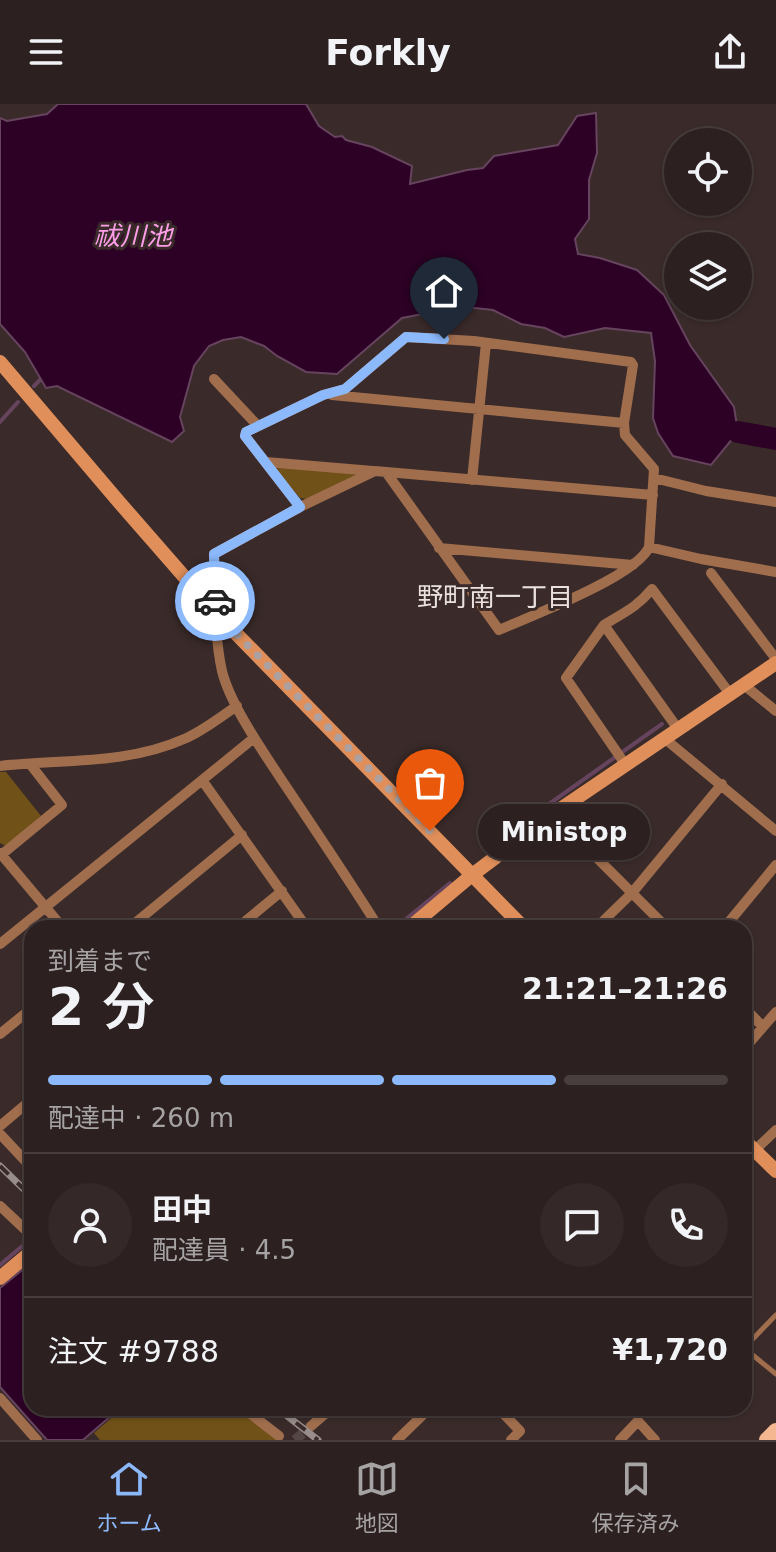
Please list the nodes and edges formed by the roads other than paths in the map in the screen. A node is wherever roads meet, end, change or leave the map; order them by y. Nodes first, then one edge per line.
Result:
1 (486, 343) junction
2 (0, 362) edge
3 (214, 379) dead end
4 (323, 395) junction
5 (478, 409) junction
6 (624, 423) junction
7 (258, 426) junction
8 (266, 462) junction
9 (380, 471) junction
10 (654, 478) junction
11 (472, 480) junction
12 (653, 495) junction
13 (776, 502) edge
14 (300, 507) junction
15 (649, 547) junction
16 (439, 548) junction
17 (633, 565) junction
18 (776, 572) edge
19 (711, 573) dead end
20 (215, 612) junction
21 (604, 625) junction
22 (776, 661) edge
23 (744, 685) junction
24 (730, 694) junction
25 (237, 706) junction
26 (776, 711) edge
27 (678, 729) junction
28 (254, 738) junction
29 (664, 738) junction
30 (624, 762) junction
31 (30, 764) junction
32 (0, 766) edge
33 (202, 780) junction
34 (722, 784) junction
35 (553, 814) junction
36 (776, 831) edge
37 (242, 835) junction
38 (0, 854) edge
39 (776, 865) edge
40 (472, 875) junction
41 (282, 891) junction
42 (632, 893) junction
43 (45, 907) junction
44 (29, 920) edge
45 (56, 920) edge
46 (139, 920) edge
47 (247, 920) edge
48 (302, 920) edge
49 (374, 920) edge
50 (419, 920) edge
51 (516, 920) edge
52 (604, 920) edge
53 (659, 920) edge
54 (731, 920) edge
55 (24, 924) edge
56 (0, 944) edge
57 (776, 1012) edge
58 (24, 1014) edge
59 (752, 1015) edge
60 (763, 1027) junction
61 (0, 1034) edge
62 (752, 1040) edge
63 (24, 1106) edge
64 (0, 1126) edge
65 (776, 1130) edge
66 (0, 1134) edge
67 (752, 1144) edge
68 (752, 1147) edge
69 (24, 1160) edge
70 (776, 1171) edge
71 (0, 1206) edge
72 (24, 1228) edge
73 (24, 1258) edge
74 (0, 1278) edge
75 (776, 1315) edge
76 (752, 1340) edge
77 (752, 1354) edge
78 (776, 1374) edge
79 (2, 1403) edge
80 (253, 1416) edge
81 (323, 1416) edge
82 (422, 1416) edge
83 (506, 1416) edge
84 (311, 1426) tunnel mouth
85 (520, 1431) junction
86 (776, 1431) edge
87 (279, 1436) dead end
88 (37, 1440) edge
89 (397, 1440) edge
90 (511, 1440) edge
91 (529, 1440) edge
92 (620, 1440) edge
93 (655, 1440) edge
94 (767, 1440) edge

1 - 4 street
1 - 5 street
1 - 6 street
2 - 20 street
3 - 7 street
4 - 5 street
4 - 7 street
5 - 6 street
5 - 11 street
6 - 10 street
7 - 8 street
8 - 9 street
8 - 14 street
9 - 11 street
9 - 14 street
9 - 16 street
10 - 12 street
10 - 13 street
11 - 12 street
12 - 15 street
14 - 20 street
15 - 17 street
15 - 18 street
16 - 17 street
16 - 17 street
19 - 22 street
20 - 25 street
20 - 40 street
21 - 24 street
21 - 27 street
21 - 30 street
22 - 23 street
23 - 24 street
23 - 26 street
24 - 27 street
25 - 28 street
25 - 31 street
27 - 29 street
28 - 33 street
28 - 49 street
29 - 30 street
29 - 34 street
30 - 35 street
31 - 32 street
31 - 38 street
33 - 37 street
33 - 43 street
34 - 36 street
34 - 42 street
35 - 40 street
35 - 42 street
37 - 41 street
37 - 46 street
38 - 43 street
39 - 54 street
40 - 50 street
40 - 51 street
41 - 47 street
41 - 48 street
42 - 52 street
42 - 53 street
43 - 44 street
43 - 45 street
55 - 56 street
57 - 60 street
58 - 61 street
59 - 60 street
60 - 62 street
63 - 64 street
65 - 67 street
66 - 69 street
68 - 70 street
71 - 72 street
73 - 74 street
75 - 76 lane
77 - 78 lane
79 - 88 street
80 - 87 street
81 - 84 street
82 - 89 street
83 - 85 street
85 - 90 street
85 - 91 street
86 - 94 main road
92 - 93 street

